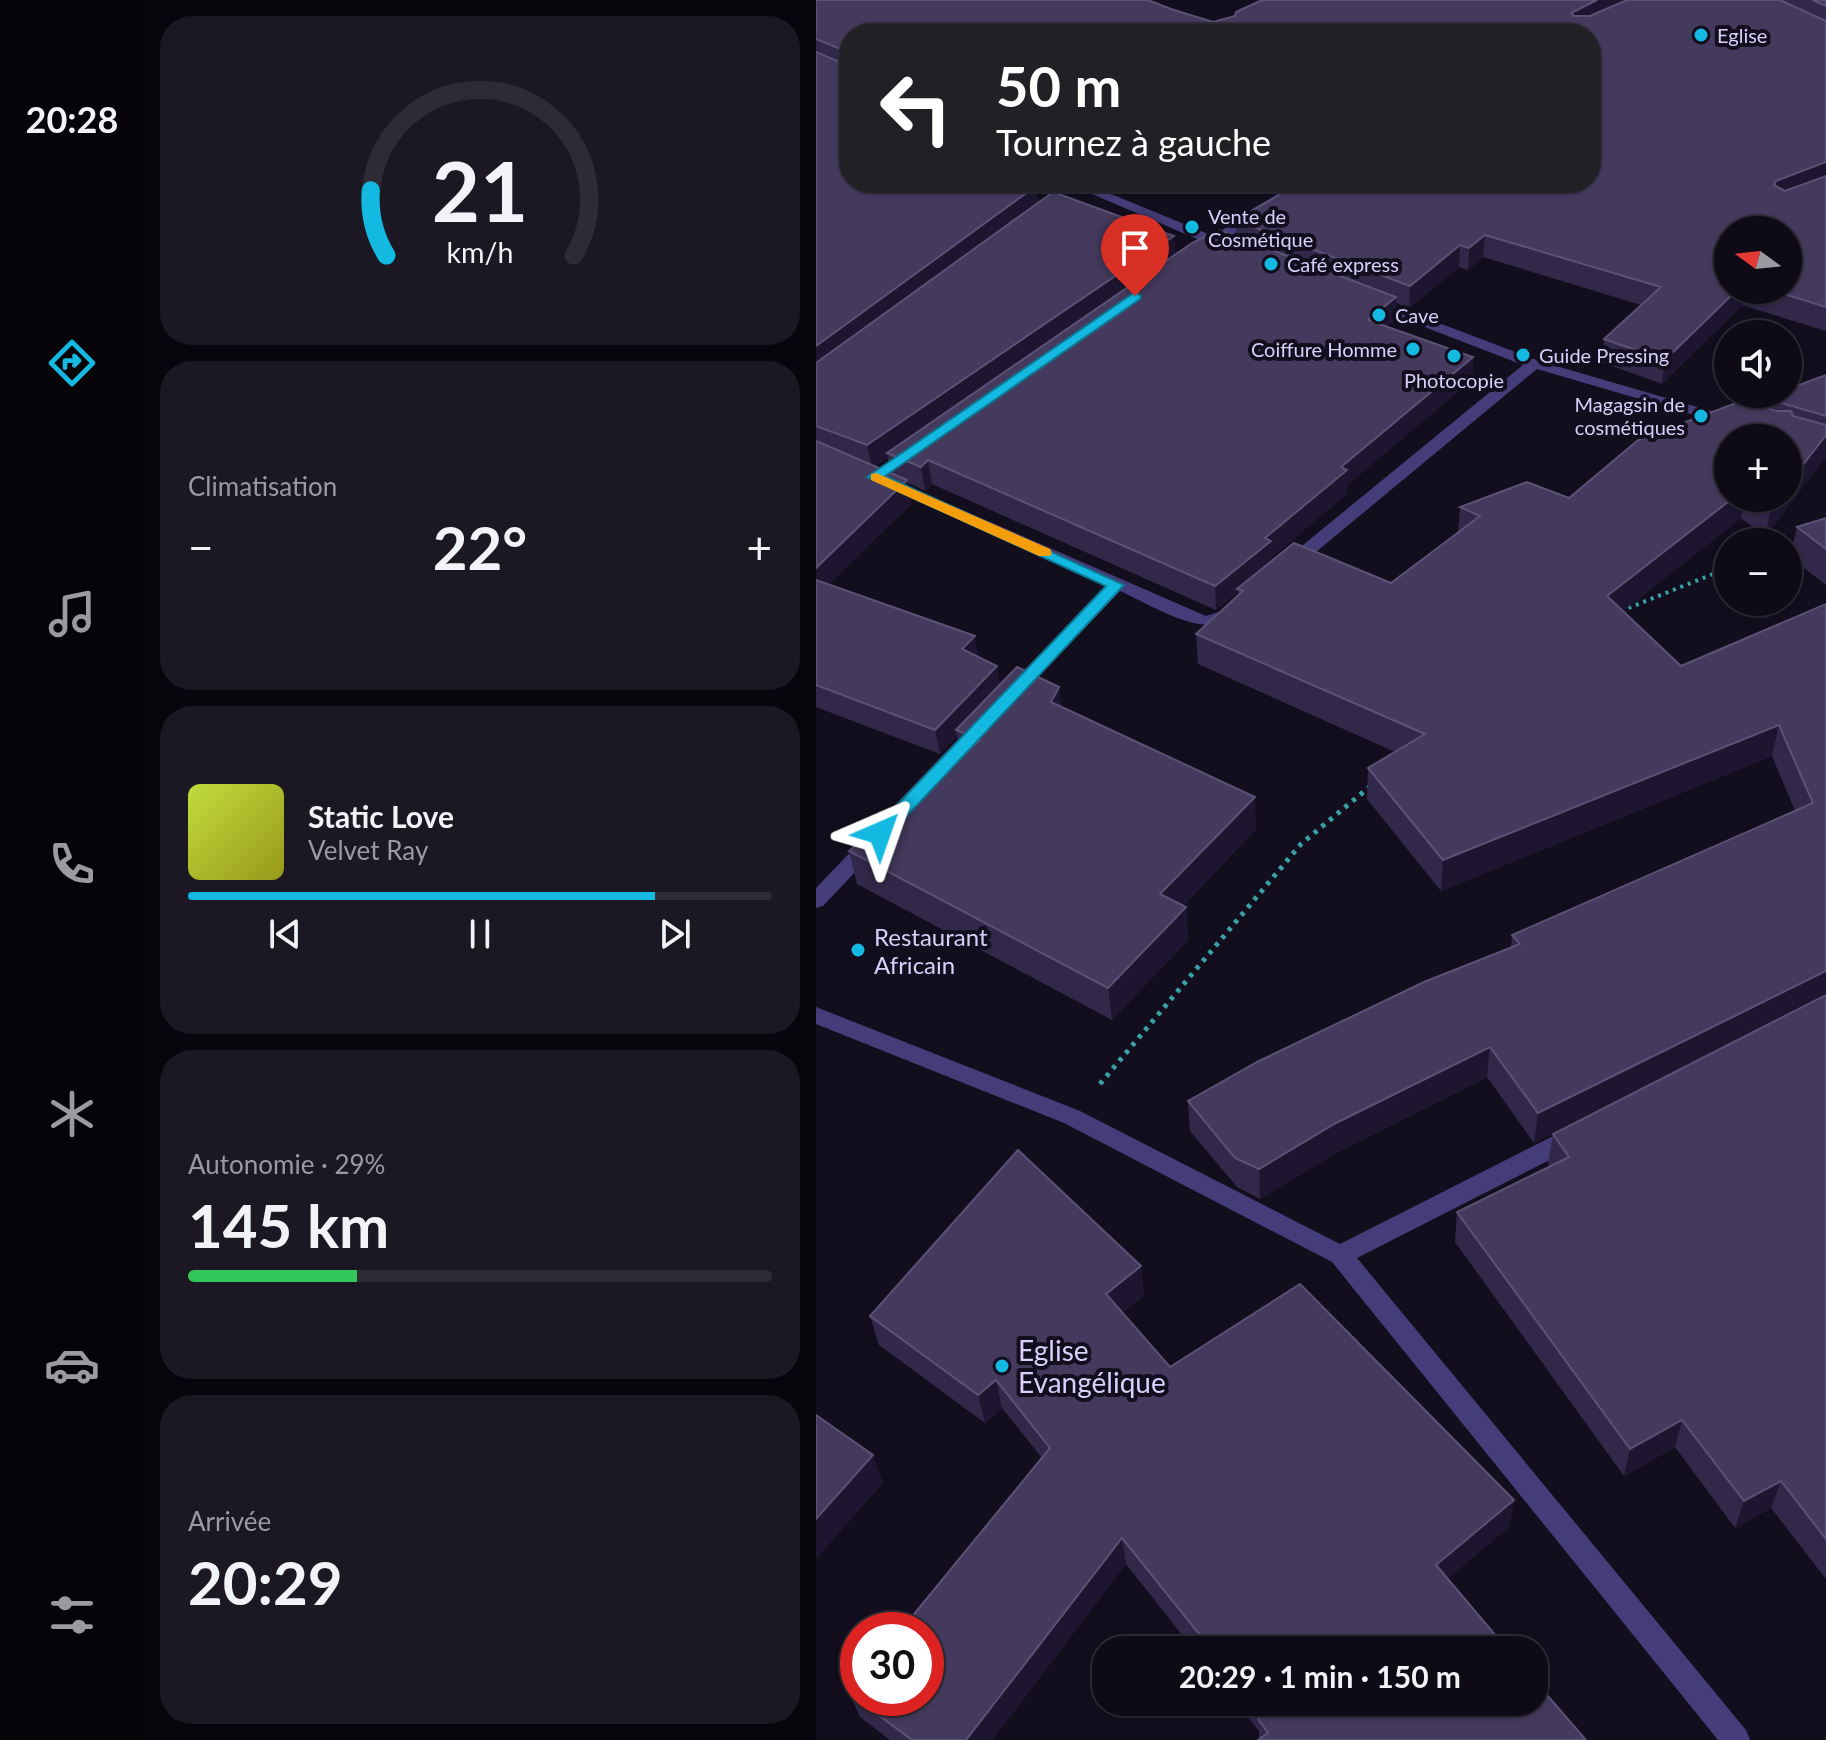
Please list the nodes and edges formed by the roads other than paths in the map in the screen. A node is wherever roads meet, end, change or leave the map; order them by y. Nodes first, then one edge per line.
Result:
1 (1083, 192) edge
2 (1290, 192) edge
3 (1213, 242) junction
4 (1242, 253) edge
5 (1187, 260) edge
6 (1359, 297) edge
7 (1534, 364) junction
8 (1740, 424) edge
9 (888, 468) edge
10 (1275, 576) edge
11 (1116, 585) junction
12 (1238, 607) edge
13 (816, 901) edge
14 (816, 1015) edge
15 (1590, 1128) edge
16 (1340, 1255) junction
17 (1736, 1740) edge

1 - 3 street
2 - 3 street
3 - 4 street
3 - 5 street
6 - 7 street
7 - 8 street
7 - 10 street
9 - 11 street
11 - 12 street
11 - 13 street
14 - 16 street
15 - 16 street
16 - 17 street

